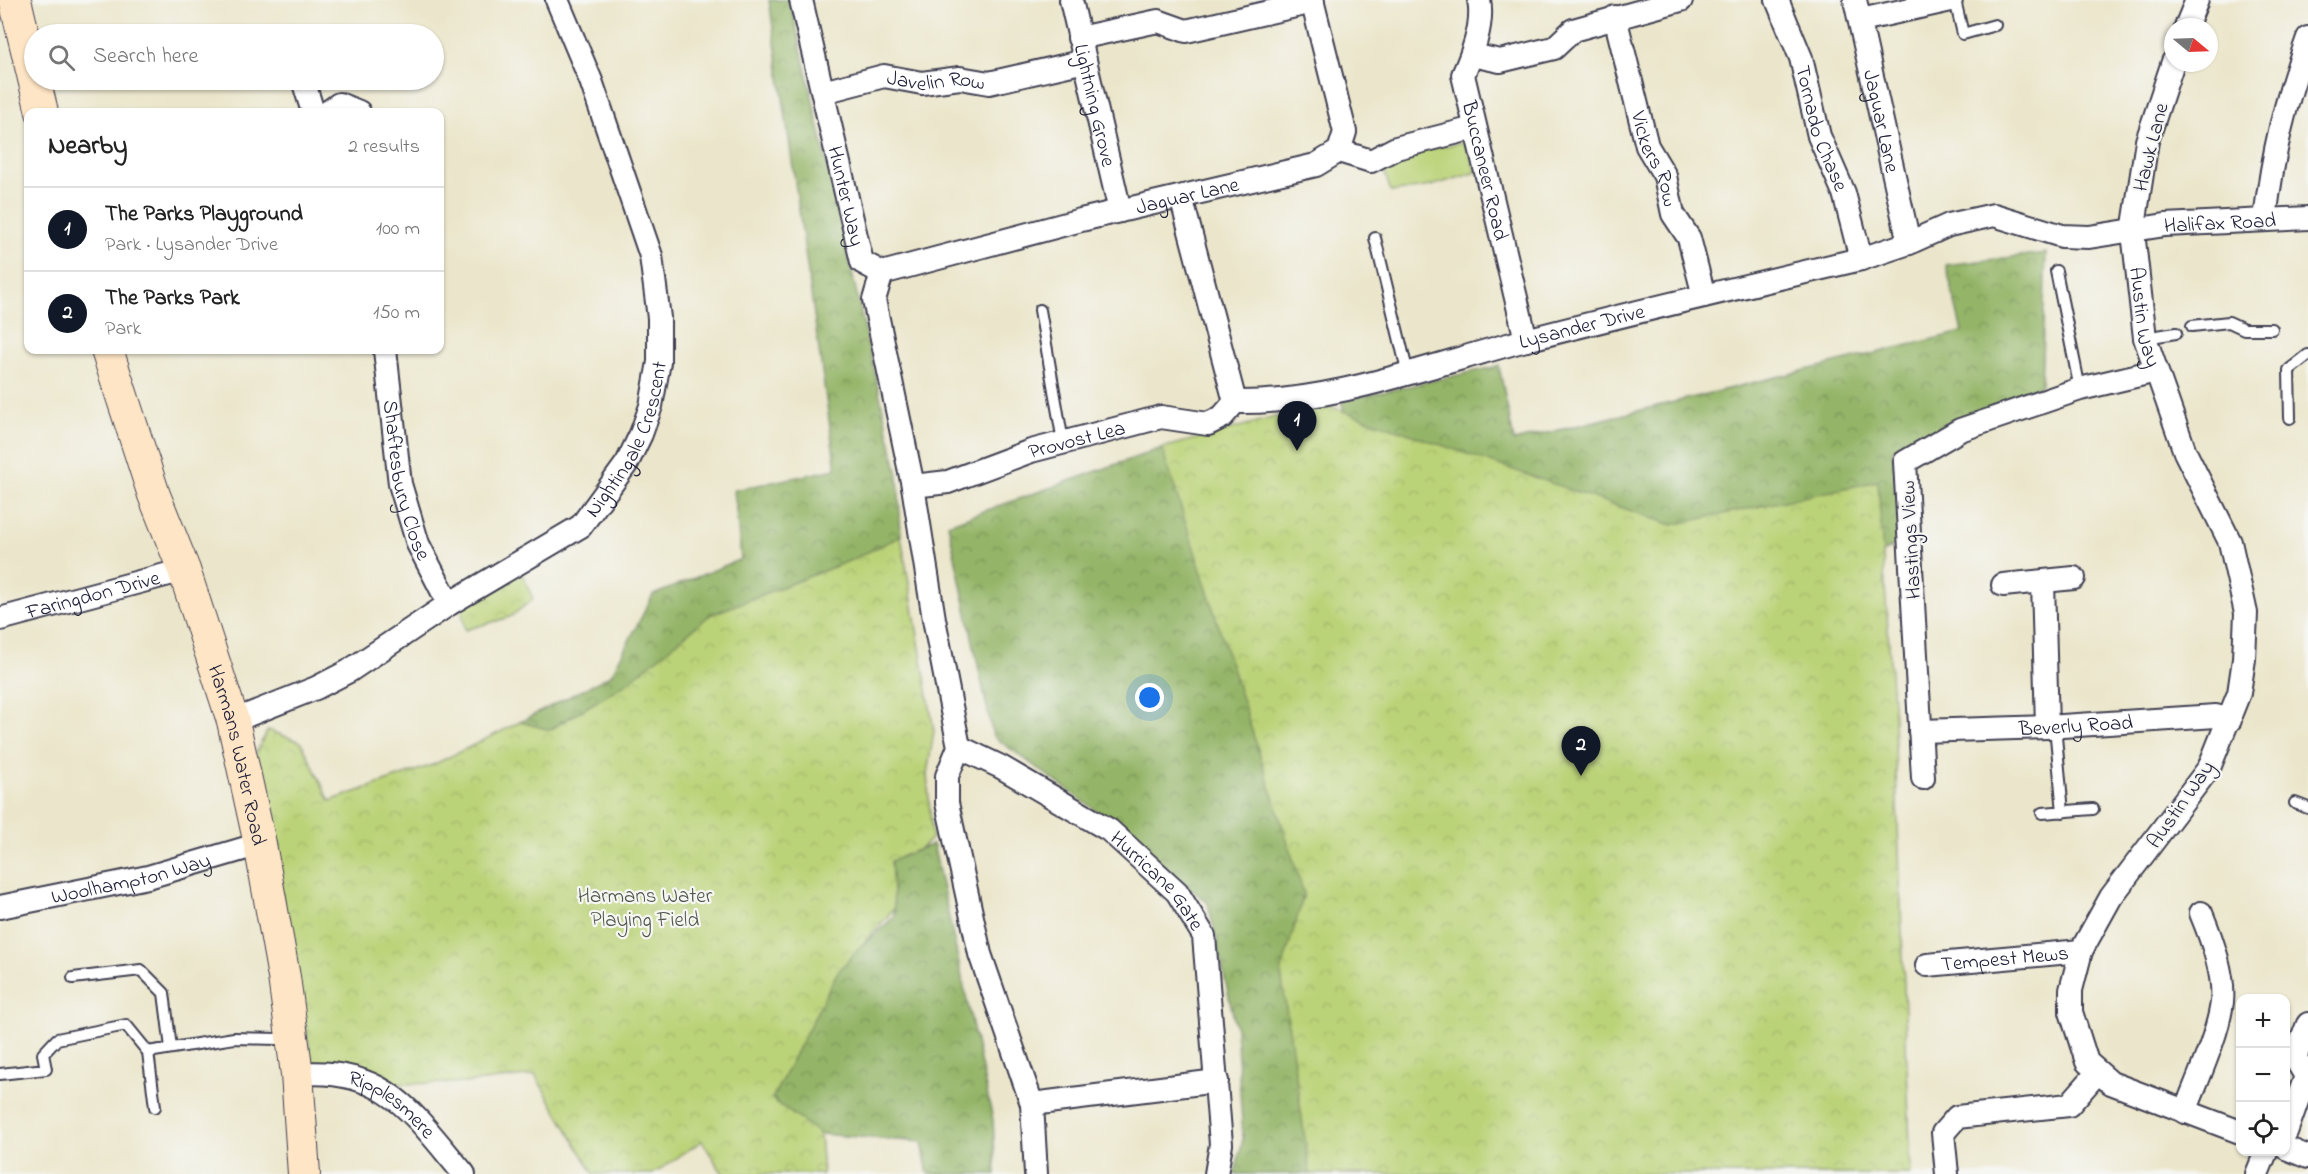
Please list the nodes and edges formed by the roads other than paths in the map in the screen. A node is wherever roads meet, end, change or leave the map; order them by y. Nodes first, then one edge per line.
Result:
1 (15, 0) edge
2 (557, 0) edge
3 (801, 0) edge
4 (1071, 0) edge
5 (1479, 0) edge
6 (1777, 0) edge
7 (1953, 0) edge
8 (2197, 0) edge
9 (1312, 1) edge
10 (1672, 1) edge
11 (1858, 10) edge
12 (1615, 17) junction
13 (2190, 18) edge
14 (1995, 25) dead end
15 (24, 37) edge
16 (1079, 38) junction
17 (2308, 38) edge
18 (1472, 55) junction
19 (1085, 61) junction
20 (2170, 72) edge
21 (37, 90) edge
22 (306, 90) edge
23 (823, 92) junction
24 (41, 108) edge
25 (312, 108) edge
26 (334, 108) edge
27 (349, 108) edge
28 (1474, 128) junction
29 (1340, 151) junction
30 (1181, 197) junction
31 (1120, 211) junction
32 (2308, 218) edge
33 (2265, 219) junction
34 (2133, 232) junction
35 (1375, 238) dead end
36 (1909, 243) junction
37 (1861, 259) junction
38 (2056, 271) dead end
39 (882, 273) junction
40 (1704, 296) junction
41 (1040, 310) dead end
42 (2192, 326) dead end
43 (2272, 329) dead end
44 (2176, 333) dead end
45 (2145, 338) junction
46 (1526, 340) junction
47 (108, 354) edge
48 (385, 354) edge
49 (2308, 355) edge
50 (2156, 370) junction
51 (1408, 374) junction
52 (2080, 389) junction
53 (1235, 402) junction
54 (2290, 418) dead end
55 (1064, 442) junction
56 (913, 486) junction
57 (184, 570) junction
58 (2074, 578) dead end
59 (2043, 582) junction
60 (2003, 585) dead end
61 (449, 604) junction
62 (0, 619) edge
63 (2230, 720) junction
64 (233, 721) junction
65 (2051, 727) junction
66 (1920, 730) junction
67 (959, 747) junction
68 (1923, 778) dead end
69 (2295, 803) dead end
70 (2308, 808) edge
71 (2093, 809) dead end
72 (2063, 812) junction
73 (2042, 813) dead end
74 (260, 844) junction
75 (0, 907) edge
76 (2201, 913) dead end
77 (2081, 951) junction
78 (1927, 965) dead end
79 (73, 978) dead end
80 (2308, 1024) edge
81 (292, 1036) junction
82 (171, 1048) junction
83 (148, 1052) junction
84 (2097, 1073) junction
85 (0, 1074) edge
86 (297, 1074) junction
87 (1217, 1081) junction
88 (1032, 1104) junction
89 (155, 1107) dead end
90 (2185, 1112) junction
91 (2290, 1121) edge
92 (2236, 1130) edge
93 (2290, 1149) edge
94 (2264, 1156) edge
95 (2308, 1156) edge
96 (304, 1174) edge
97 (464, 1174) edge
98 (1036, 1174) edge
99 (1216, 1174) edge
100 (1947, 1174) edge
101 (2257, 1174) edge

1 - 15 street
2 - 61 street, Nightingale Crescent
3 - 23 street, Hunter Way
4 - 16 street, Lightning Grove
5 - 18 street, Buccaneer Road
6 - 37 street, Tornado Chase
7 - 11 street
7 - 14 lane
8 - 13 street
9 - 16 street
9 - 29 street
10 - 12 street
11 - 36 street, Jaguar Lane
12 - 18 street
12 - 40 street, Vickers Row
16 - 19 street, Lightning Grove
17 - 33 street
18 - 28 street, Buccaneer Road
19 - 23 street, Javelin Row
19 - 31 street, Lightning Grove
20 - 34 street, Hawk Lane
21 - 24 street
22 - 25 street
23 - 39 street, Hunter Way
26 - 27 street
28 - 29 street
28 - 46 street, Buccaneer Road
29 - 30 street, Jaguar Lane
30 - 31 street, Jaguar Lane
30 - 53 street
31 - 39 street, Jaguar Lane
32 - 33 street, Halifax Road
33 - 34 street, Halifax Road
34 - 36 street, Lysander Drive
34 - 45 street, Austin Way
35 - 51 lane
36 - 37 street, Lysander Drive
37 - 40 street, Lysander Drive
38 - 52 lane
39 - 56 street
40 - 46 street, Lysander Drive
41 - 55 lane
42 - 43 lane
44 - 45 lane
45 - 50 street, Austin Way
46 - 51 street, Lysander Drive
47 - 57 street, Harmans Water Road
48 - 61 street, Shaftesbury Close
49 - 54 lane
50 - 52 street, Hastings View
50 - 63 street, Austin Way
51 - 53 street, Lysander Drive
52 - 66 street, Hastings View
53 - 55 street, Provost Lea
55 - 56 street, Provost Lea
56 - 67 street
57 - 62 street, Faringdon Drive
57 - 64 street, Harmans Water Road
58 - 59 street
59 - 60 street
59 - 65 street
61 - 64 street, Nightingale Crescent
63 - 65 street, Beverly Road
63 - 77 street, Austin Way
64 - 74 street, Harmans Water Road
65 - 66 street, Beverly Road
65 - 72 lane
66 - 68 street, Hastings View
67 - 87 street, Hurricane Gate
67 - 88 street
69 - 70 lane
71 - 72 lane
72 - 73 lane
74 - 75 street, Woolhampton Way
74 - 81 street, Harmans Water Road
76 - 90 street
77 - 78 street, Tempest Mews
77 - 84 street, Austin Way
79 - 82 lane
80 - 91 street
81 - 82 lane
81 - 86 street, Harmans Water Road
82 - 83 lane
83 - 85 lane
83 - 89 lane
84 - 90 street, Austin Way
84 - 100 street
86 - 96 street, Harmans Water Road
86 - 97 street, Ripplesmere
87 - 88 street
87 - 99 street, Hurricane Gate
88 - 98 street
90 - 92 street, Austin Way
93 - 95 street
94 - 101 street

